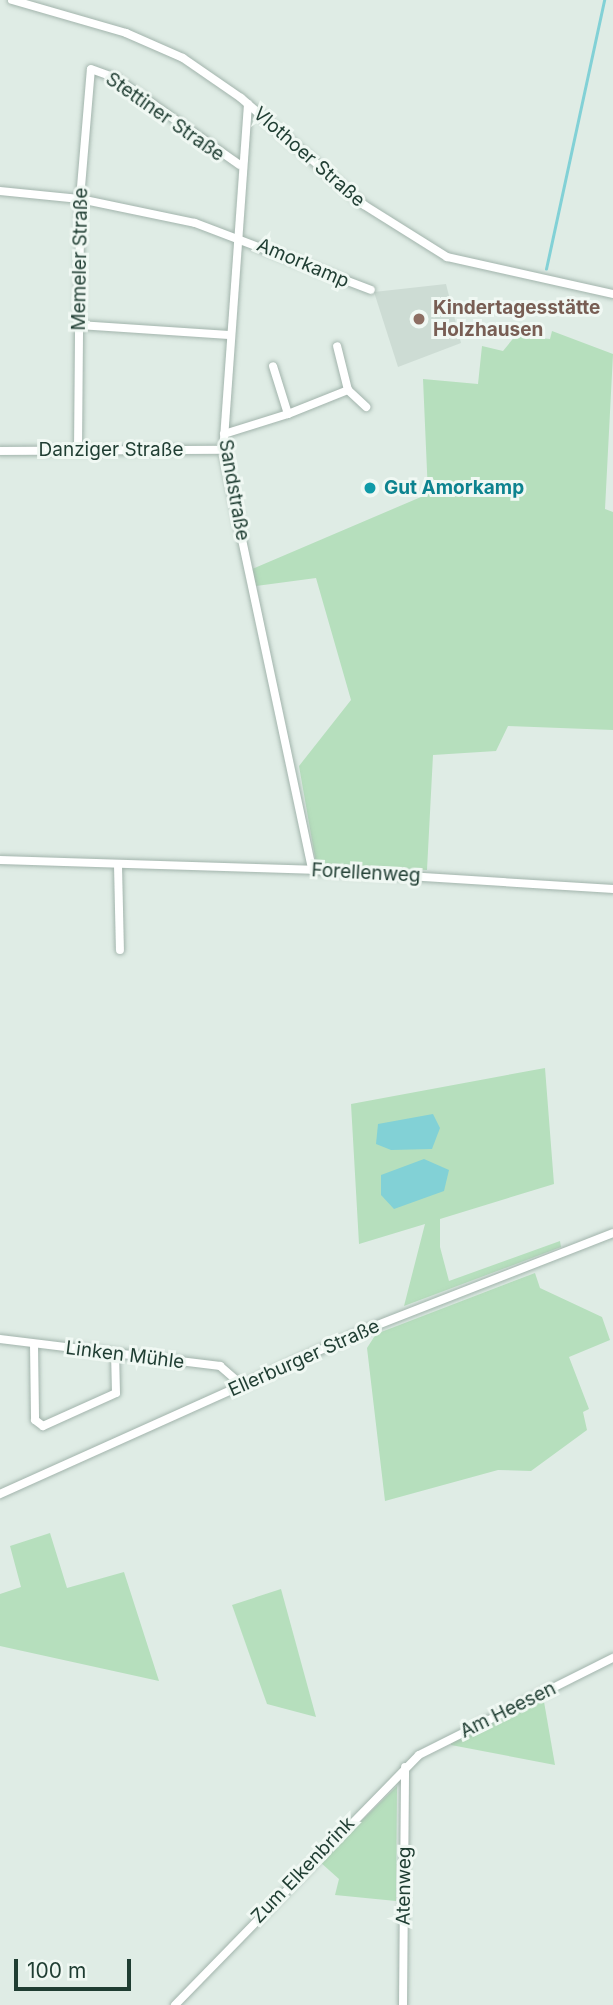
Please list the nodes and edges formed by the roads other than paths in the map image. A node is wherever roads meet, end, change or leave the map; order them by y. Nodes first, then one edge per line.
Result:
1 (12, 0) edge
2 (91, 69) joint
3 (248, 104) junction
4 (240, 165) junction
5 (0, 191) edge
6 (80, 199) junction
7 (236, 235) junction
8 (370, 290) dead end
9 (613, 294) edge
10 (79, 325) junction
11 (229, 335) junction
12 (337, 346) dead end
13 (273, 366) dead end
14 (348, 390) junction
15 (366, 407) dead end
16 (288, 414) junction
17 (223, 434) junction
18 (78, 450) junction
19 (223, 450) junction
20 (0, 451) edge
21 (0, 860) edge
22 (118, 864) junction
23 (312, 870) junction
24 (613, 889) edge
25 (120, 950) dead end
26 (613, 1233) edge
27 (0, 1339) edge
28 (34, 1344) junction
29 (116, 1353) junction
30 (242, 1385) junction
31 (0, 1494) edge
32 (613, 1658) edge
33 (405, 1767) junction
34 (175, 2005) edge
35 (403, 2005) edge

1 - 3 street, Vlothoer Straße
2 - 4 street, Stettiner Straße
2 - 6 street, Memeler Straße
3 - 4 street, Sandstraße
3 - 9 street, Vlothoer Straße
4 - 7 street, Sandstraße
5 - 6 street, Amorkamp
6 - 7 street, Amorkamp
6 - 10 street, Memeler Straße
7 - 8 street, Amorkamp
7 - 11 street, Sandstraße
10 - 11 street
10 - 18 street, Memeler Straße
11 - 17 street, Sandstraße
12 - 14 street
13 - 16 street
14 - 15 street
14 - 16 street
16 - 17 street
17 - 19 street, Sandstraße
18 - 19 street, Danziger Straße
18 - 20 street, Danziger Straße
19 - 23 street, Sandstraße
21 - 22 street, Forellenweg
22 - 23 street, Forellenweg
22 - 25 street
23 - 24 street, Forellenweg
26 - 30 street, Ellerburger Straße
27 - 28 street, Linken Mühle
28 - 29 street, Linken Mühle
28 - 29 street
29 - 30 street, Linken Mühle
30 - 31 street, Ellerburger Straße
32 - 33 street, Am Heesen
33 - 34 street, Zum Elkenbrink
33 - 35 street, Atenweg

